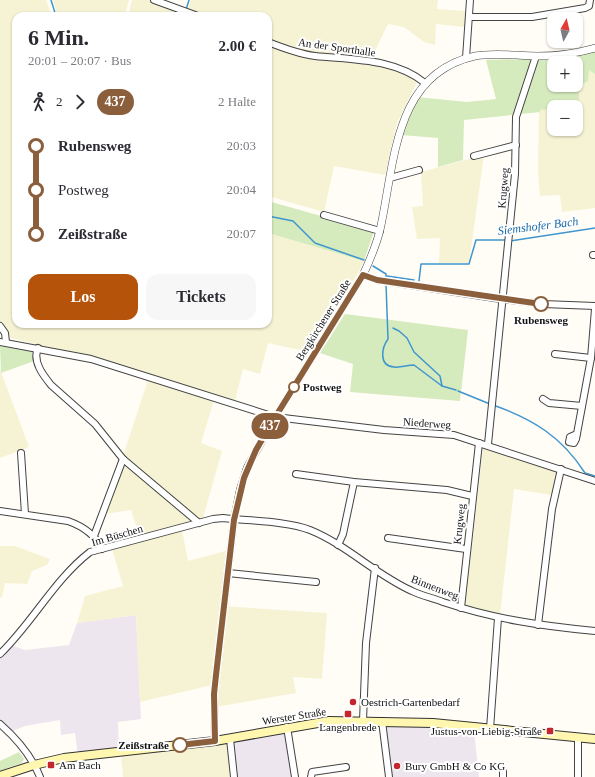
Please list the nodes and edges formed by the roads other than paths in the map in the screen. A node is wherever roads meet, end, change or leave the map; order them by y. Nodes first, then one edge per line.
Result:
1 (154, 0) edge
2 (470, 0) edge
3 (590, 0) edge
4 (187, 12) edge
5 (468, 17) junction
6 (272, 43) edge
7 (595, 48) edge
8 (536, 56) junction
9 (466, 58) junction
10 (425, 83) junction
11 (516, 145) junction
12 (474, 156) dead end
13 (419, 170) dead end
14 (390, 178) junction
15 (324, 215) dead end
16 (380, 230) junction
17 (363, 275) junction
18 (502, 300) junction
19 (595, 308) edge
20 (0, 326) edge
21 (3, 342) edge
22 (38, 348) junction
23 (555, 354) dead end
24 (591, 358) junction
25 (543, 399) dead end
26 (582, 406) junction
27 (275, 417) junction
28 (577, 434) dead end
29 (479, 443) junction
30 (488, 444) junction
31 (20, 454) dead end
32 (123, 459) junction
33 (561, 469) junction
34 (296, 474) dead end
35 (595, 481) edge
36 (354, 482) junction
37 (472, 496) junction
38 (0, 511) edge
39 (26, 514) junction
40 (234, 520) junction
41 (199, 523) junction
42 (94, 536) junction
43 (388, 538) dead end
44 (338, 545) junction
45 (102, 549) junction
46 (466, 549) junction
47 (375, 568) junction
48 (228, 573) junction
49 (316, 582) dead end
50 (460, 608) junction
51 (498, 618) junction
52 (538, 626) junction
53 (595, 631) edge
54 (0, 654) edge
55 (363, 721) junction
56 (382, 721) junction
57 (0, 724) edge
58 (287, 727) junction
59 (490, 729) junction
60 (230, 738) junction
61 (578, 738) junction
62 (595, 739) edge
63 (215, 741) junction
64 (34, 764) junction
65 (346, 767) dead end
66 (0, 776) edge
67 (40, 777) edge
68 (234, 777) edge
69 (295, 777) edge
70 (311, 777) edge
71 (389, 777) edge
72 (578, 777) edge

1 - 4 street
2 - 5 street
3 - 5 street
5 - 9 street
6 - 10 street, An der Sporthalle
7 - 8 street, Bergkirchener Straße
8 - 9 street, Bergkirchener Straße
8 - 11 street, Krugweg
9 - 10 street, Bergkirchener Straße
10 - 14 street, Bergkirchener Straße
11 - 12 street
11 - 18 street, Krugweg
13 - 14 street
14 - 16 street, Bergkirchener Straße
15 - 16 street
16 - 17 street, Bergkirchener Straße
17 - 18 street
17 - 27 street, Bergkirchener Straße
18 - 19 street
18 - 30 street, Krugweg
19 - 24 street
20 - 21 street
21 - 22 street
22 - 27 street
22 - 32 street
23 - 24 street
24 - 26 street
25 - 26 street
26 - 28 street
27 - 29 street, Niederweg
27 - 40 street, Bergkirchener Straße
29 - 30 street, Niederweg
29 - 37 street, Krugweg
30 - 33 street, Niederweg
31 - 39 street
32 - 41 street
32 - 42 street
33 - 35 street, Niederweg
33 - 52 street
34 - 36 street
36 - 37 street
36 - 44 street
37 - 46 street, Krugweg
38 - 39 street
39 - 42 street
40 - 41 street, Im Büschen
40 - 44 street, Binnenweg
40 - 48 street, Bergkirchener Straße
41 - 45 street, Im Büschen
42 - 45 street
43 - 46 street
44 - 47 street, Binnenweg
45 - 54 street, Im Büschen
46 - 50 street, Krugweg
47 - 50 street, Binnenweg
47 - 55 street
48 - 49 street
48 - 63 street, Bergkirchener Straße
50 - 51 street, Binnenweg
51 - 52 street, Binnenweg
51 - 59 street
52 - 53 street, Binnenweg
55 - 56 main road, Werster Straße
55 - 58 main road, Werster Straße
56 - 59 main road, Werster Straße
56 - 71 street
57 - 64 street
58 - 60 main road, Werster Straße
58 - 69 street
59 - 61 main road, Werster Straße
60 - 63 main road, Werster Straße
60 - 68 street
61 - 62 main road, Werster Straße
61 - 72 street
63 - 64 main road, Werster Straße
64 - 66 main road, Werster Straße
64 - 67 street
65 - 70 street

